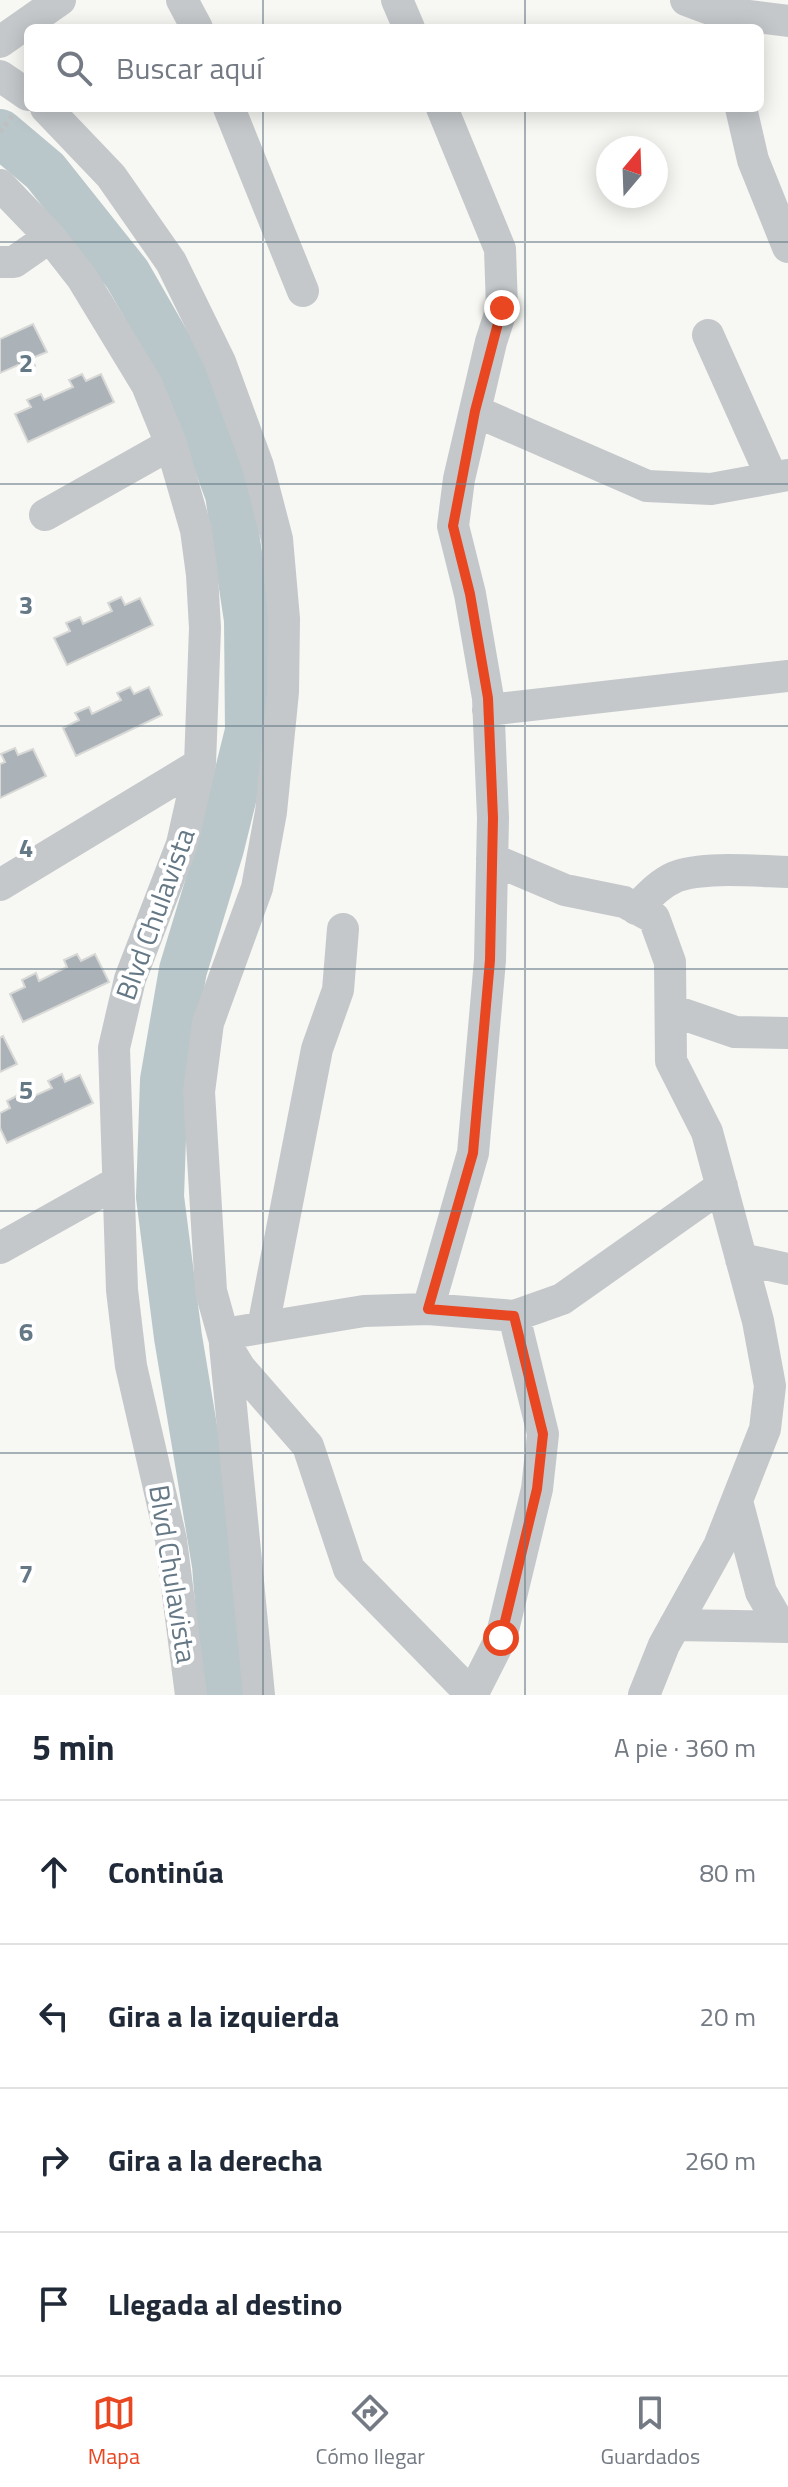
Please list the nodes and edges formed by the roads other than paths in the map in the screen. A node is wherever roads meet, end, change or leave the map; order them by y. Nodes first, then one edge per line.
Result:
1 (60, 0) edge
2 (182, 0) edge
3 (397, 0) edge
4 (686, 0) edge
5 (720, 20) edge
6 (788, 21) edge
7 (26, 24) edge
8 (195, 24) edge
9 (407, 24) edge
10 (24, 25) edge
11 (0, 42) edge
12 (0, 76) edge
13 (24, 92) edge
14 (50, 112) edge
15 (231, 112) edge
16 (444, 112) edge
17 (742, 112) edge
18 (0, 185) edge
19 (50, 237) junction
20 (788, 247) edge
21 (0, 262) edge
22 (303, 291) dead end
23 (708, 335) dead end
24 (475, 411) junction
25 (171, 444) junction
26 (780, 476) edge
27 (45, 515) dead end
28 (788, 676) edge
29 (488, 710) junction
30 (200, 764) junction
31 (492, 859) junction
32 (788, 872) edge
33 (0, 885) edge
34 (636, 909) junction
35 (343, 929) dead end
36 (671, 1010) junction
37 (788, 1033) edge
38 (118, 1182) junction
39 (722, 1186) junction
40 (0, 1248) edge
41 (741, 1259) junction
42 (788, 1269) edge
43 (428, 1309) junction
44 (514, 1316) junction
45 (263, 1327) junction
46 (224, 1334) junction
47 (779, 1391) edge
48 (737, 1501) junction
49 (675, 1625) junction
50 (784, 1626) edge
51 (191, 1695) edge
52 (259, 1695) edge
53 (472, 1695) edge
54 (644, 1695) edge

1 - 7 street
2 - 8 street
3 - 9 street
4 - 5 street
5 - 6 street
10 - 11 street
12 - 13 street
14 - 46 street
15 - 22 street
16 - 24 street
17 - 20 street
18 - 19 street, Blvd Chulavista
19 - 21 street
19 - 25 street, Blvd Chulavista
23 - 26 street
24 - 26 street
24 - 29 street
25 - 27 street
25 - 30 street, Blvd Chulavista
28 - 29 street
29 - 31 street
30 - 33 street
30 - 38 street, Blvd Chulavista
31 - 34 street
31 - 43 street
32 - 34 street
34 - 36 street
35 - 45 street
36 - 37 street
36 - 39 street
38 - 40 street
38 - 51 street, Blvd Chulavista
39 - 41 street
39 - 44 street
41 - 42 street
41 - 47 street
43 - 44 street
43 - 45 street
44 - 53 street
45 - 46 street
46 - 52 street
46 - 53 street
47 - 48 street
48 - 49 street
48 - 50 street
49 - 50 street
49 - 54 street

